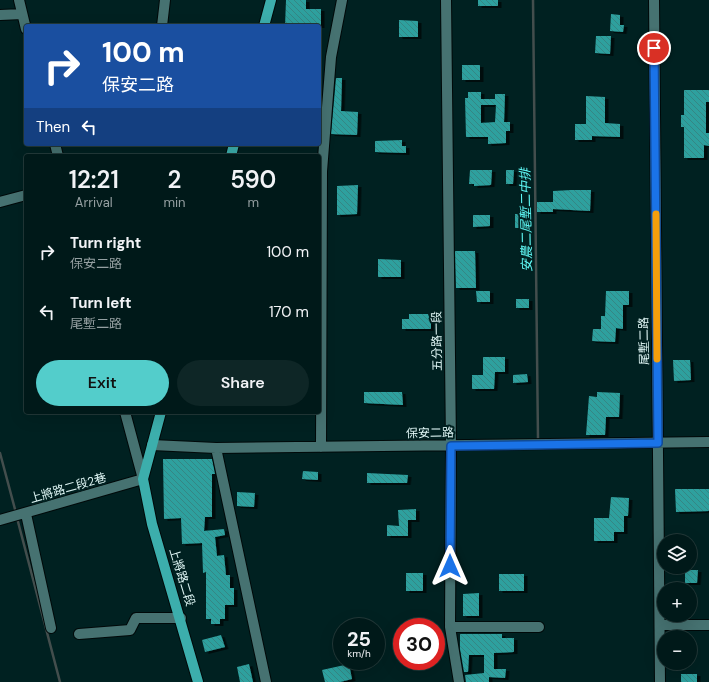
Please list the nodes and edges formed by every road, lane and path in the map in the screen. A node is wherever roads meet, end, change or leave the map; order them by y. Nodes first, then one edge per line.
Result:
1 (19, 0) edge
2 (165, 0) edge
3 (271, 0) edge
4 (342, 0) edge
5 (446, 0) edge
6 (654, 0) edge
7 (22, 14) junction
8 (0, 16) edge
9 (25, 24) edge
10 (162, 24) edge
11 (265, 24) edge
12 (24, 196) edge
13 (0, 202) edge
14 (321, 294) edge
15 (126, 414) edge
16 (160, 414) edge
17 (709, 442) edge
18 (658, 443) junction
19 (152, 445) junction
20 (451, 446) junction
21 (321, 447) junction
22 (216, 448) junction
23 (143, 479) junction
24 (26, 514) junction
25 (0, 520) edge
26 (180, 618) junction
27 (660, 625) junction
28 (709, 626) edge
29 (450, 627) junction
30 (539, 627) dead end
31 (51, 628) dead end
32 (79, 634) dead end
33 (198, 682) edge
34 (266, 682) edge
35 (459, 682) edge
36 (660, 682) edge

1 - 7 street
2 - 10 street
3 - 11 main road
4 - 14 street
5 - 20 street, 五分路一段
6 - 18 street, 尾塹二路
7 - 8 street
7 - 9 street
12 - 13 street
14 - 21 street
15 - 23 street
16 - 19 main road
17 - 18 street, 保安二路
18 - 20 street, 保安二路
18 - 27 street, 尾塹二路
19 - 22 street, 保安二路
19 - 23 main road
20 - 21 street, 保安二路
20 - 29 street, 五分路一段
21 - 22 street, 保安二路
22 - 34 street
23 - 24 street, 上將路二段2巷
23 - 26 main road, 上將路二段
24 - 25 street, 上將路二段2巷
24 - 31 street
26 - 32 street
26 - 33 main road, 上將路二段
27 - 28 street
27 - 36 street, 尾塹二路
29 - 30 street
29 - 35 street, 五分路一段

